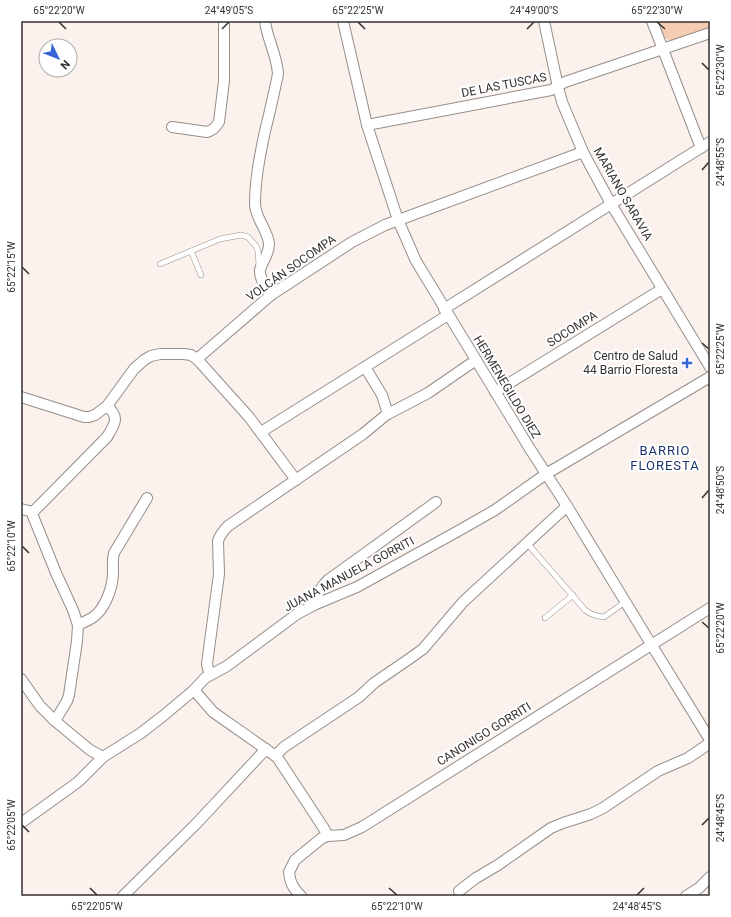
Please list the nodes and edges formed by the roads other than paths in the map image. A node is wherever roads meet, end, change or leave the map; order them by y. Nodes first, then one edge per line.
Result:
1 (224, 21) edge
2 (265, 21) edge
3 (343, 21) edge
4 (544, 21) edge
5 (652, 21) edge
6 (710, 33) edge
7 (662, 49) junction
8 (558, 87) junction
9 (367, 125) junction
10 (172, 127) dead end
11 (710, 142) edge
12 (701, 148) junction
13 (583, 152) junction
14 (611, 204) junction
15 (398, 220) junction
16 (191, 251) junction
17 (160, 264) dead end
18 (260, 270) junction
19 (201, 275) dead end
20 (662, 289) junction
21 (271, 295) junction
22 (446, 312) junction
23 (197, 358) junction
24 (476, 360) junction
25 (365, 367) junction
26 (710, 368) edge
27 (710, 377) edge
28 (495, 392) junction
29 (21, 397) edge
30 (107, 406) junction
31 (388, 414) junction
32 (261, 432) junction
33 (546, 474) junction
34 (296, 480) junction
35 (147, 498) dead end
36 (436, 502) dead end
37 (567, 506) junction
38 (21, 508) edge
39 (33, 512) junction
40 (527, 543) junction
41 (573, 596) junction
42 (625, 602) junction
43 (314, 605) junction
44 (710, 608) edge
45 (545, 618) dead end
46 (78, 625) junction
47 (650, 644) junction
48 (211, 674) junction
49 (21, 679) edge
50 (194, 690) junction
51 (55, 722) junction
52 (710, 741) edge
53 (266, 749) junction
54 (275, 756) junction
55 (103, 757) junction
56 (21, 823) edge
57 (328, 836) junction
58 (710, 877) edge
59 (459, 891) dead end
60 (123, 896) edge
61 (301, 896) edge
62 (686, 896) edge

1 - 10 street
2 - 18 street
3 - 9 street, HERMENEGILDO DIEZ
4 - 8 street, MARIANO SARAVIA
5 - 7 street
6 - 7 street, DE LAS TUSCAS
7 - 8 street, DE LAS TUSCAS
7 - 12 street
8 - 9 street, DE LAS TUSCAS
8 - 13 street, MARIANO SARAVIA
9 - 15 street, HERMENEGILDO DIEZ
11 - 12 street
12 - 14 street
13 - 14 street, MARIANO SARAVIA
13 - 15 street, VOLCÁN SOCOMPA
14 - 20 street, MARIANO SARAVIA
14 - 22 street
15 - 21 street, VOLCÁN SOCOMPA
15 - 22 street, HERMENEGILDO DIEZ
16 - 17 lane
16 - 18 lane
16 - 19 lane
18 - 21 street
20 - 26 street, MARIANO SARAVIA
20 - 28 street, SOCOMPA
21 - 23 street, VOLCÁN SOCOMPA
22 - 24 street, HERMENEGILDO DIEZ
22 - 25 street
23 - 30 street
23 - 32 street
24 - 28 street, HERMENEGILDO DIEZ
24 - 31 street
25 - 31 street
25 - 32 street
27 - 33 street, JUANA MANUELA GORRITI
28 - 33 street, HERMENEGILDO DIEZ
29 - 30 street
30 - 39 street
31 - 34 street
32 - 34 street
33 - 37 street, HERMENEGILDO DIEZ
33 - 43 street, JUANA MANUELA GORRITI
34 - 48 street
35 - 46 street
36 - 43 street
37 - 40 street
37 - 42 street, HERMENEGILDO DIEZ
38 - 39 street
39 - 46 street
40 - 41 lane
40 - 54 street
41 - 42 lane
41 - 45 lane
42 - 47 street, HERMENEGILDO DIEZ
43 - 48 street, JUANA MANUELA GORRITI
44 - 47 street, CANONIGO GORRITI
46 - 51 street
47 - 52 street, HERMENEGILDO DIEZ
47 - 57 street, CANONIGO GORRITI
48 - 50 street, JUANA MANUELA GORRITI
49 - 51 street
50 - 53 street
50 - 55 street, JUANA MANUELA GORRITI
51 - 55 street
52 - 59 street
53 - 54 street
53 - 60 street
54 - 57 street
55 - 56 street, JUANA MANUELA GORRITI
57 - 61 street, CANONIGO GORRITI
58 - 62 street

